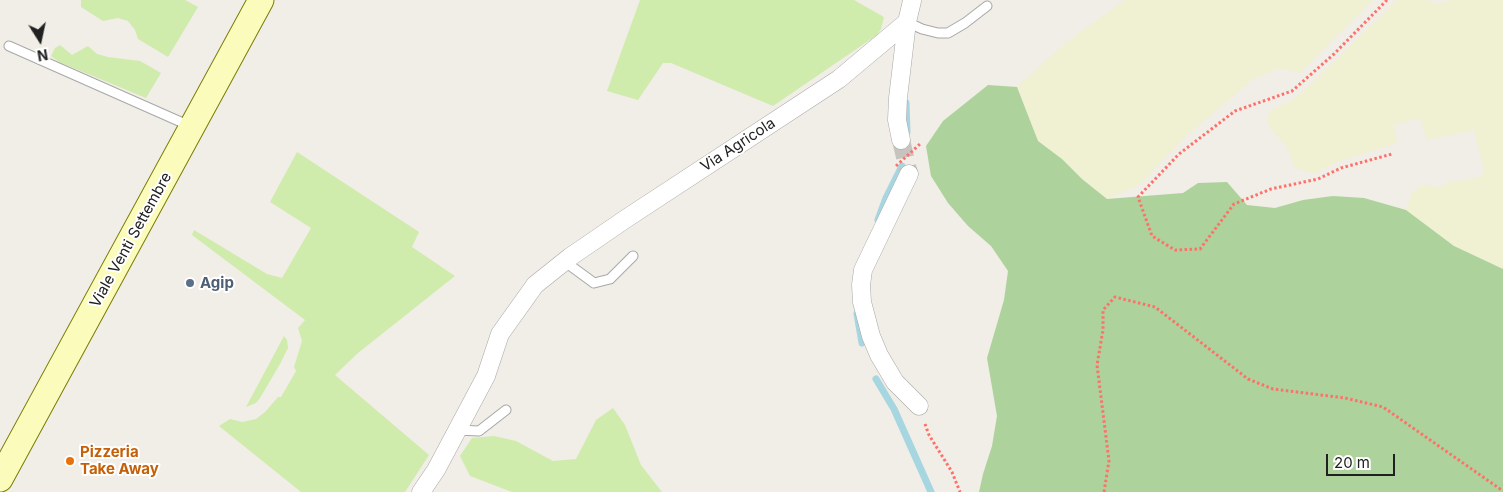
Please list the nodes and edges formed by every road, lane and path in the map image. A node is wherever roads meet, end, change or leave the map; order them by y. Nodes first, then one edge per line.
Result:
1 (261, 0) edge
2 (913, 0) edge
3 (1387, 0) edge
4 (987, 6) dead end
5 (907, 22) junction
6 (9, 46) dead end
7 (192, 127) junction
8 (901, 140) tunnel mouth
9 (920, 144) dead end
10 (1392, 154) dead end
11 (903, 170) joint
12 (633, 256) dead end
13 (564, 262) junction
14 (919, 406) joint
15 (506, 410) dead end
16 (457, 430) junction
17 (0, 479) edge
18 (959, 491) edge
19 (1503, 491) edge
20 (420, 492) edge
21 (1104, 492) edge

1 - 7 main road, Viale Venti Settembre
2 - 5 street
3 - 10 path
4 - 5 lane
5 - 8 street
5 - 13 street, Via Agricola
6 - 7 lane
7 - 17 main road, Viale Venti Settembre
9 - 11 path, bridge
11 - 14 street
12 - 13 lane
13 - 16 street, Via Agricola
14 - 18 path
15 - 16 lane
16 - 20 street, Via Agricola
19 - 21 path

